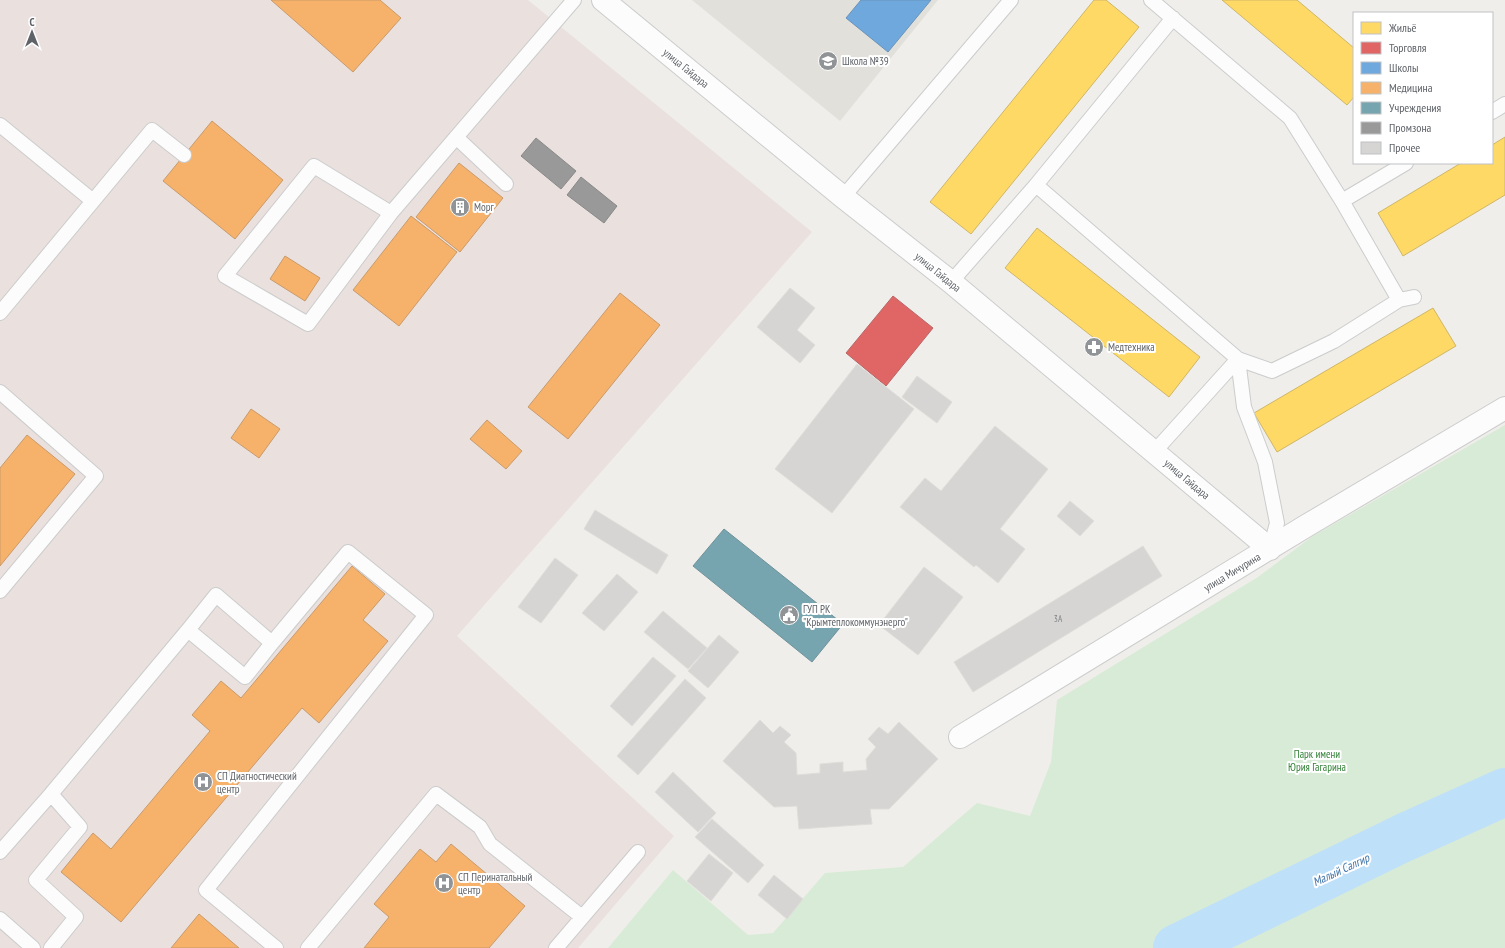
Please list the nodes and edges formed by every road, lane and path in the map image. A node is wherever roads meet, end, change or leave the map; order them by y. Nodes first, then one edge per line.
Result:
1 (574, 0) edge
2 (604, 0) edge
3 (1011, 0) edge
4 (1151, 0) edge
5 (1173, 18) junction
6 (1505, 104) edge
7 (1493, 111) edge
8 (0, 125) edge
9 (456, 137) junction
10 (184, 155) dead end
11 (1404, 164) edge
12 (506, 184) dead end
13 (1036, 185) junction
14 (843, 197) junction
15 (93, 201) junction
16 (1342, 201) junction
17 (391, 213) junction
18 (951, 282) junction
19 (1414, 298) dead end
20 (1399, 300) junction
21 (0, 313) edge
22 (1238, 359) junction
23 (0, 392) edge
24 (1505, 408) edge
25 (1155, 451) junction
26 (1270, 549) junction
27 (0, 591) edge
28 (188, 630) junction
29 (272, 643) junction
30 (960, 737) dead end
31 (51, 794) junction
32 (0, 852) edge
33 (638, 852) dead end
34 (582, 918) junction
35 (0, 919) edge
36 (33, 948) edge
37 (51, 948) edge
38 (276, 948) edge
39 (308, 948) edge
40 (556, 948) edge

1 - 9 lane
2 - 14 street, улица Гайдара
3 - 14 lane
4 - 5 lane
5 - 13 lane
5 - 16 lane
6 - 7 lane
8 - 15 lane
9 - 12 lane
9 - 17 lane
10 - 15 lane
11 - 16 lane
13 - 18 lane
13 - 22 lane
14 - 18 street, улица Гайдара
15 - 21 lane
16 - 20 lane
17 - 17 lane
18 - 25 street, улица Гайдара
19 - 20 lane
20 - 22 lane
22 - 25 lane
22 - 26 lane
23 - 27 lane
24 - 26 street, улица Мичурина
25 - 26 street, улица Гайдара
26 - 30 street, улица Мичурина
28 - 29 lane
28 - 29 lane
28 - 31 lane
29 - 38 lane
31 - 32 lane
31 - 37 lane
33 - 34 lane
34 - 39 lane
34 - 40 lane
35 - 36 lane

